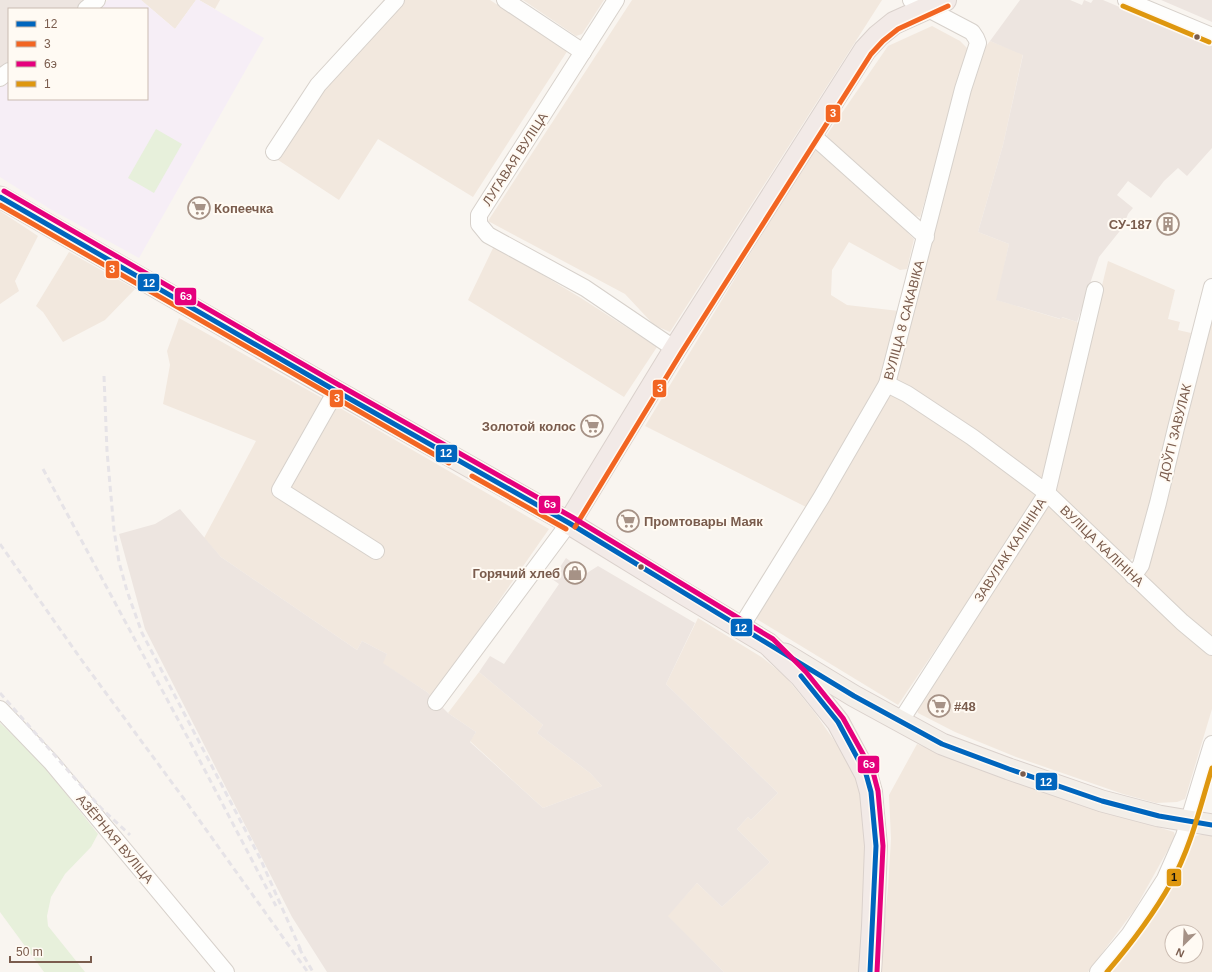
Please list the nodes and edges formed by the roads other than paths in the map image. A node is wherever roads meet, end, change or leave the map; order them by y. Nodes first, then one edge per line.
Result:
1 (97, 0) edge
2 (396, 0) edge
3 (505, 0) edge
4 (616, 0) edge
5 (1126, 0) edge
6 (928, 3) edge
7 (87, 8) edge
8 (1212, 36) edge
9 (583, 52) junction
10 (8, 72) edge
11 (0, 78) edge
12 (811, 134) junction
13 (274, 152) dead end
14 (0, 197) edge
15 (926, 237) junction
16 (1212, 287) edge
17 (1095, 290) dead end
18 (675, 349) junction
19 (887, 384) junction
20 (336, 391) junction
21 (1047, 493) junction
22 (569, 523) junction
23 (376, 551) dead end
24 (1133, 576) junction
25 (740, 627) junction
26 (768, 644) junction
27 (1212, 647) edge
28 (854, 696) junction
29 (436, 702) dead end
30 (0, 709) edge
31 (838, 722) junction
32 (900, 722) junction
33 (1212, 744) edge
34 (1189, 820) junction
35 (1212, 825) edge
36 (226, 972) edge
37 (870, 972) edge
38 (1098, 972) edge

1 - 7 street
2 - 13 street
3 - 9 street
4 - 9 street, ЛУГАВАЯ ВУЛІЦА
5 - 8 street
6 - 12 highway
6 - 15 street, ВУЛІЦА 8 САКАВІКА
9 - 18 street, ЛУГАВАЯ ВУЛІЦА
10 - 11 street
12 - 15 street
12 - 18 highway
14 - 20 main road
15 - 19 street, ВУЛІЦА 8 САКАВІКА
16 - 24 street, ДОЎГІ ЗАВУЛАК
17 - 21 street, ЗАВУЛАК КАЛІНІНА
18 - 22 highway
19 - 21 street, ВУЛІЦА КАЛІНІНА
19 - 25 street, ВУЛІЦА 8 САКАВІКА
20 - 22 main road
20 - 23 street
21 - 24 street, ВУЛІЦА КАЛІНІНА
21 - 32 street, ЗАВУЛАК КАЛІНІНА
22 - 25 highway
22 - 29 street
24 - 27 street, ВУЛІЦА КАЛІНІНА
25 - 26 highway
26 - 28 main road
26 - 31 highway
28 - 31 main road
28 - 32 main road
30 - 36 street, АЗЁРНАЯ ВУЛІЦА
31 - 37 highway
32 - 34 main road
33 - 34 street
34 - 35 main road
34 - 38 street

